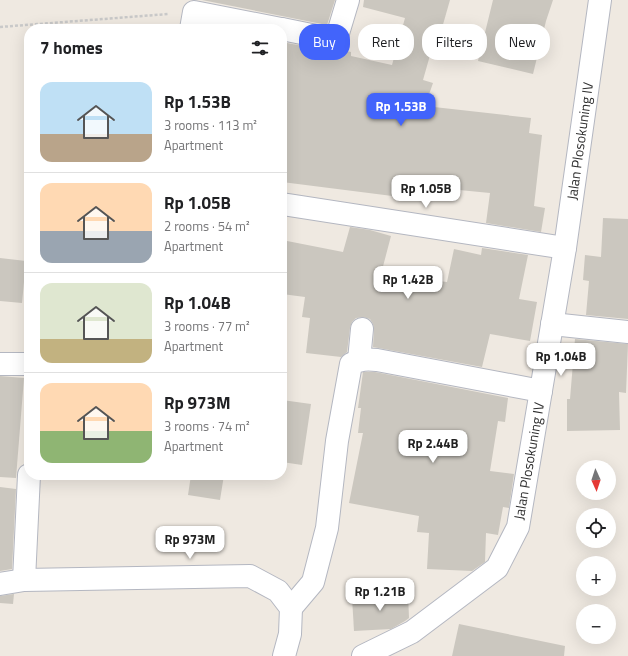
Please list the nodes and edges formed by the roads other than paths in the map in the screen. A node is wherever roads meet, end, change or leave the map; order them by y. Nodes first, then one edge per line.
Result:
1 (348, 0) edge
2 (600, 0) edge
3 (193, 21) edge
4 (226, 24) edge
5 (287, 30) edge
6 (287, 205) edge
7 (565, 248) junction
8 (552, 324) junction
9 (362, 329) dead end
10 (628, 332) edge
11 (359, 360) junction
12 (0, 364) edge
13 (24, 364) edge
14 (541, 391) junction
15 (30, 480) edge
16 (24, 580) junction
17 (0, 584) edge
18 (291, 608) junction
19 (284, 656) edge
20 (363, 656) edge

1 - 5 street
2 - 7 street, Jalan Plosokuning IV
3 - 4 street
6 - 7 street
7 - 8 street, Jalan Plosokuning IV
8 - 10 street
8 - 14 street, Jalan Plosokuning IV
9 - 11 street
11 - 14 street
11 - 18 street
12 - 13 street
14 - 20 street, Jalan Plosokuning IV
15 - 16 street
16 - 17 street
16 - 18 street
18 - 19 street

